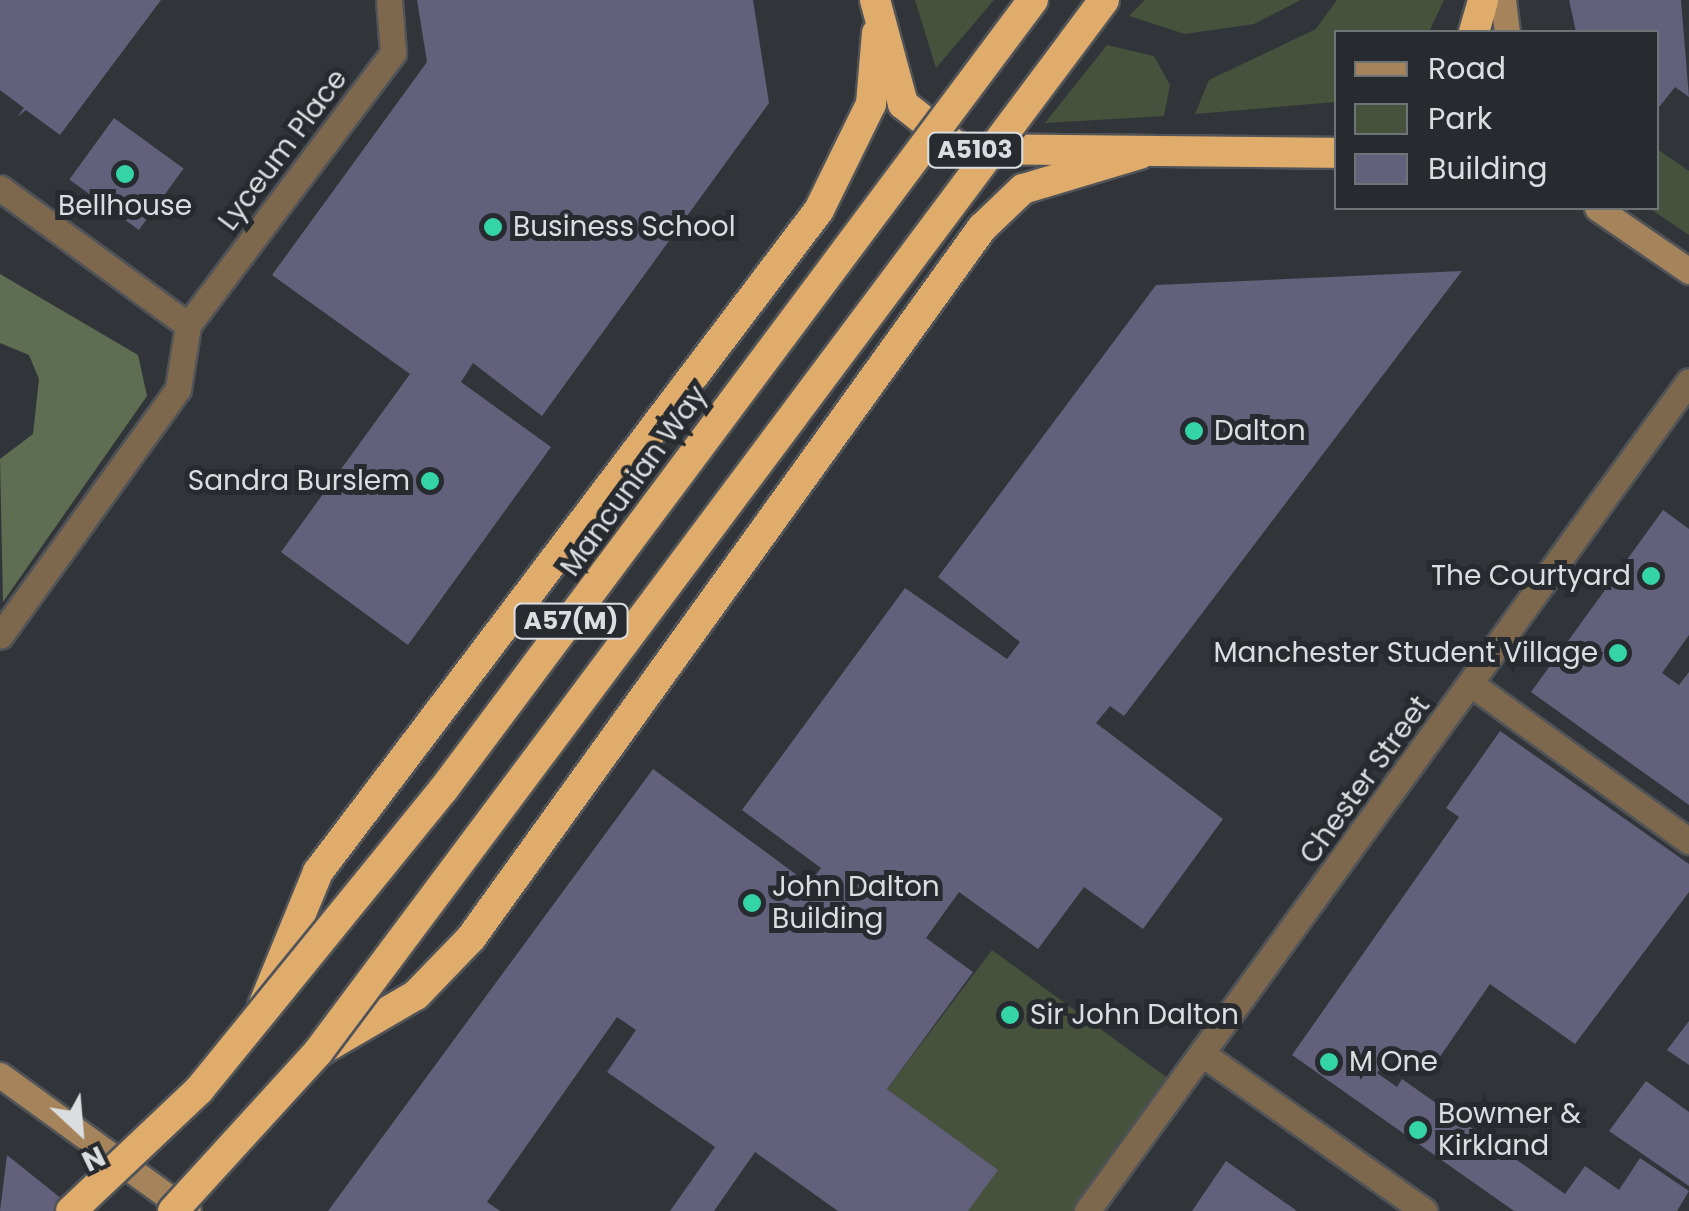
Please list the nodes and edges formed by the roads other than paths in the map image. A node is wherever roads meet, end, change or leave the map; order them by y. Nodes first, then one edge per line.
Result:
1 (388, 0) edge
2 (875, 0) edge
3 (1033, 0) edge
4 (1104, 0) edge
5 (1483, 0) edge
6 (1504, 0) edge
7 (1475, 30) edge
8 (1506, 30) edge
9 (877, 33) junction
10 (1140, 154) junction
11 (1334, 154) edge
12 (0, 188) edge
13 (1600, 210) edge
14 (1689, 272) edge
15 (188, 325) junction
16 (1689, 382) edge
17 (4, 622) edge
18 (1471, 684) junction
19 (1689, 841) edge
20 (256, 1022) junction
21 (318, 1052) junction
22 (1204, 1055) junction
23 (0, 1076) edge
24 (71, 1211) edge
25 (173, 1211) edge
26 (188, 1211) edge
27 (1087, 1211) edge
28 (1424, 1211) edge

1 - 15 street, Lyceum Place
2 - 9 highway, A5103
3 - 20 highway, Mancunian Way / A57(M), bridge
4 - 21 highway, A57(M), bridge
5 - 7 highway
6 - 8 main road
9 - 10 highway, A5103
9 - 20 highway, A57(M), bridge
10 - 11 highway, A5103
10 - 21 highway, A57(M)
12 - 15 street
13 - 14 main road
15 - 17 street
16 - 18 street, Chester Street
18 - 19 street
18 - 22 street, Chester Street
20 - 24 highway, Mancunian Way / A57(M), bridge
21 - 25 highway, A57(M), bridge
22 - 27 street, Chester Street
22 - 28 street
23 - 26 main road

